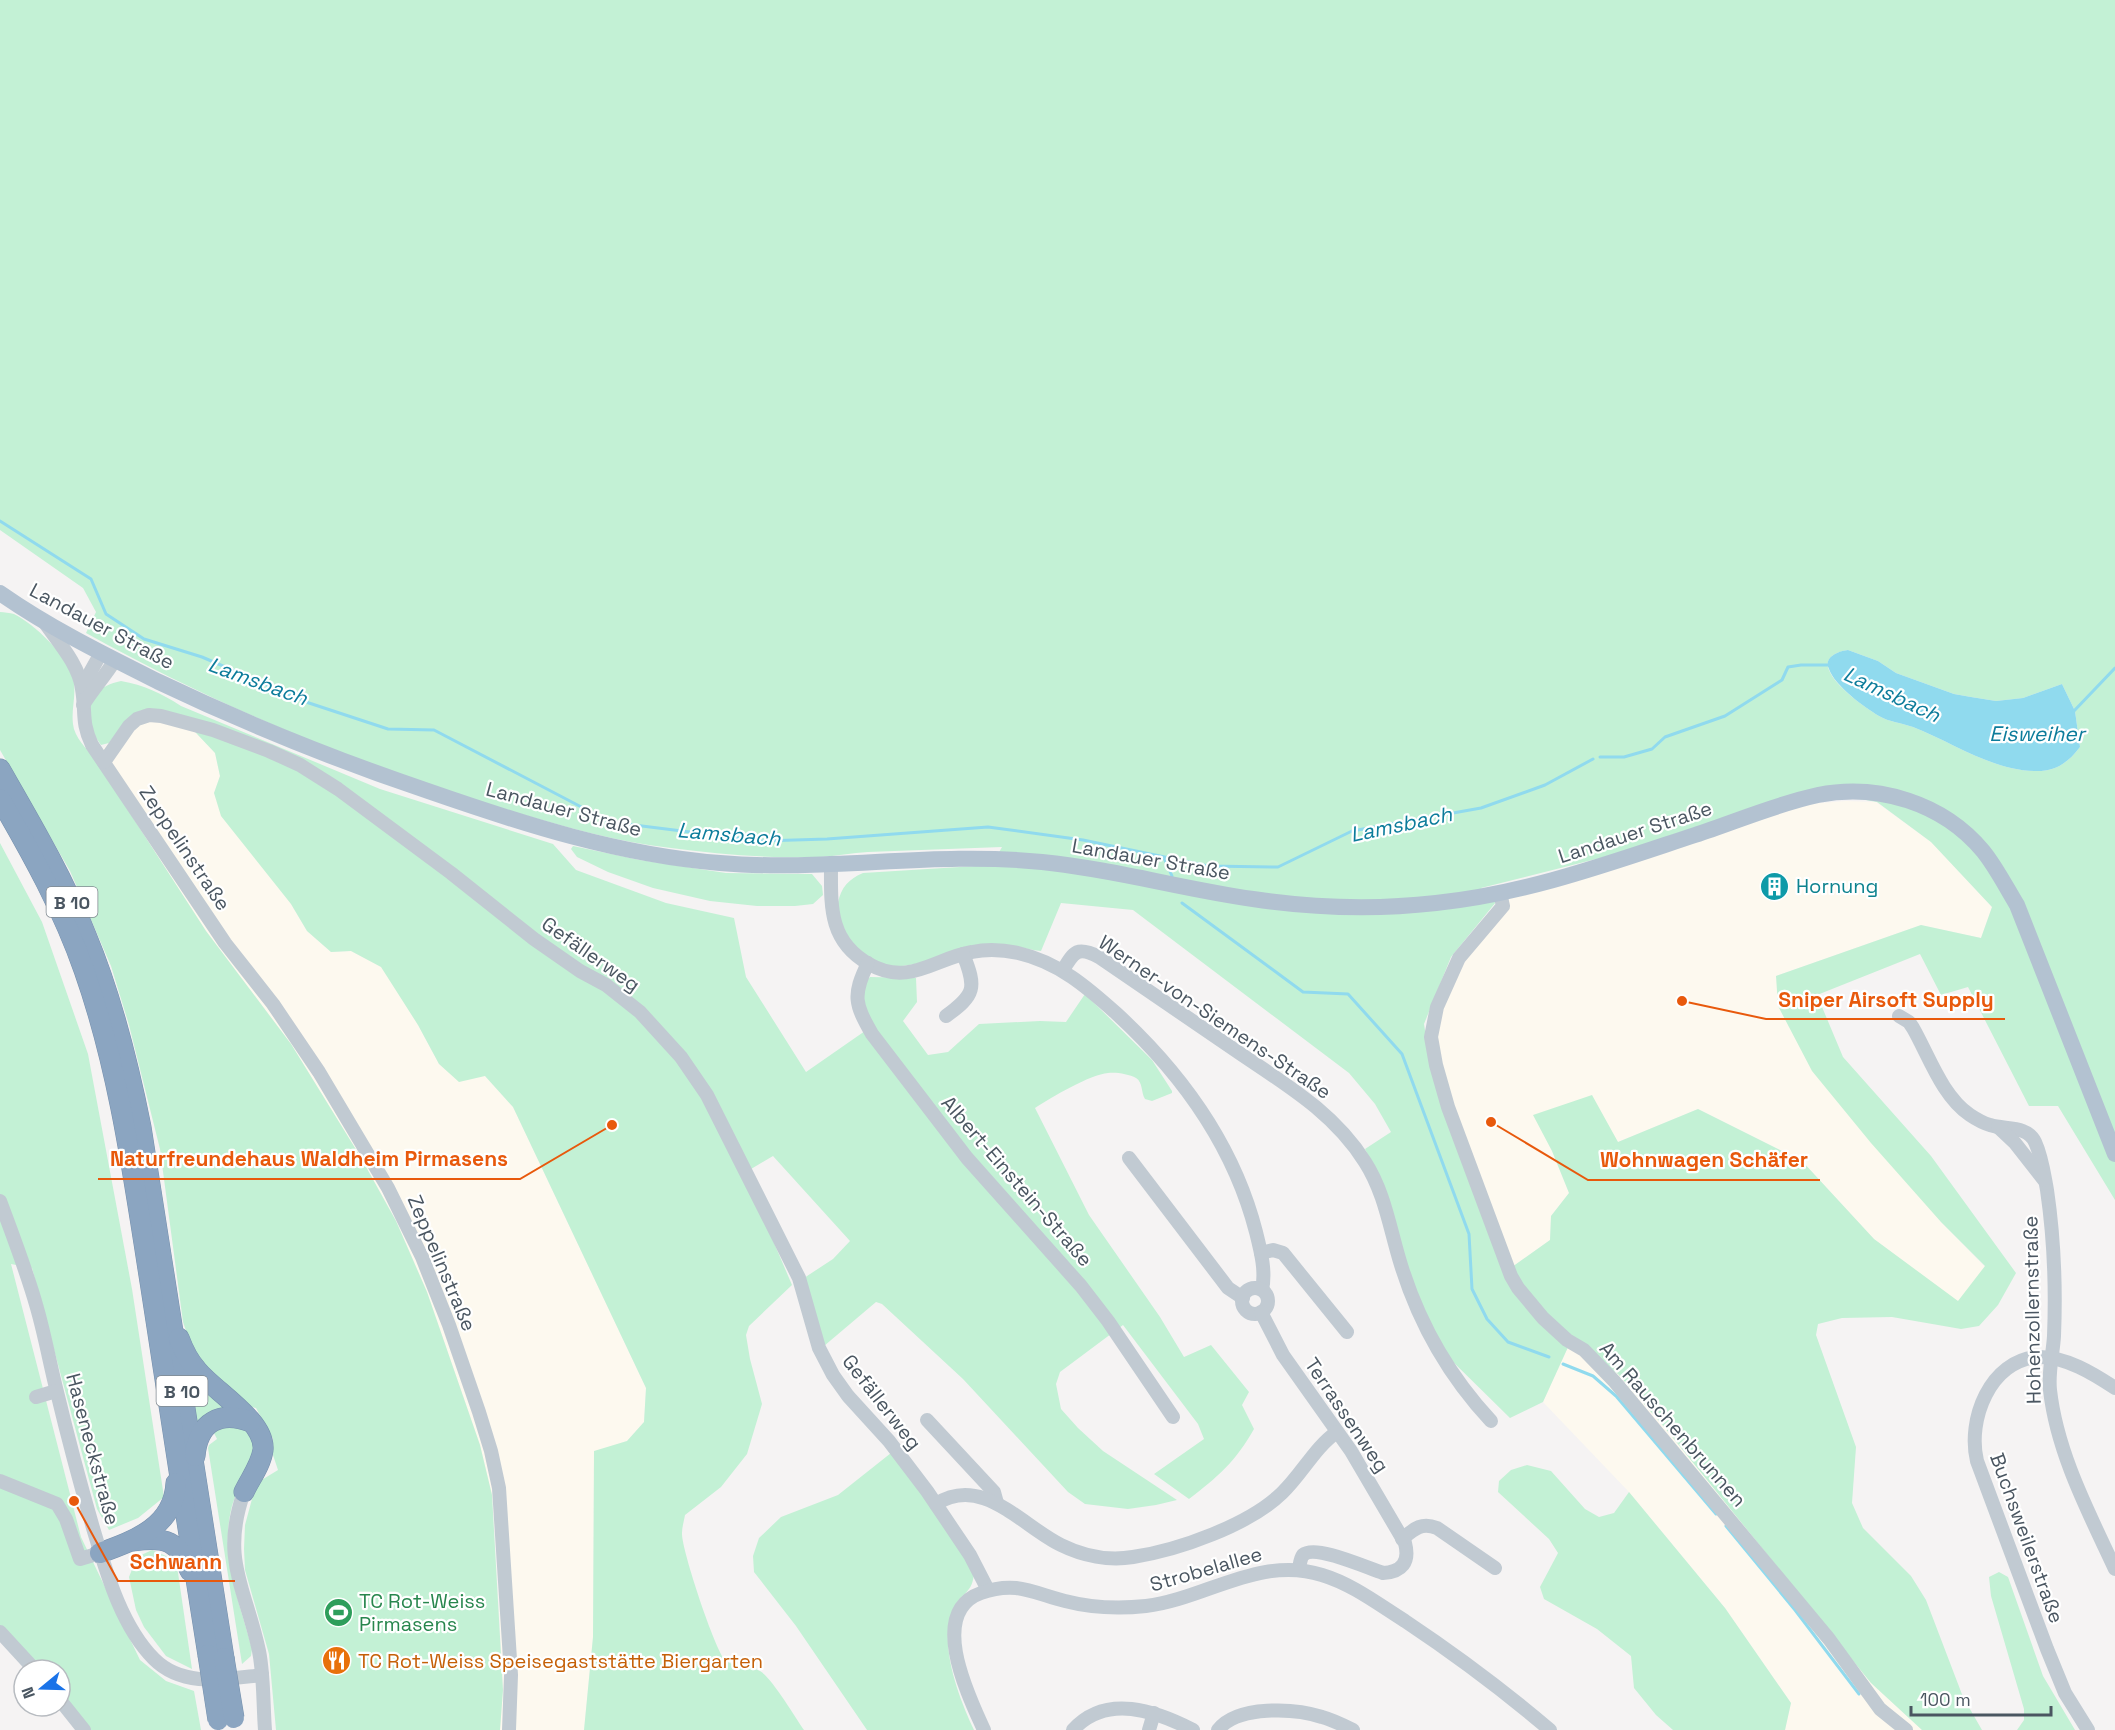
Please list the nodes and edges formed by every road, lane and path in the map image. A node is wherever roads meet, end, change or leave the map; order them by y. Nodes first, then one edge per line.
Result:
1 (0, 593) edge
2 (44, 622) junction
3 (108, 657) junction
4 (82, 687) junction
5 (83, 711) junction
6 (104, 762) junction
7 (0, 769) edge
8 (0, 799) edge
9 (831, 864) junction
10 (1500, 893) junction
11 (963, 954) junction
12 (868, 963) junction
13 (1063, 970) junction
14 (946, 1016) dead end
15 (1899, 1016) dead end
16 (2115, 1154) edge
17 (1129, 1158) dead end
18 (0, 1201) edge
19 (1261, 1253) junction
20 (1262, 1290) junction
21 (1243, 1298) junction
22 (168, 1304) junction
23 (1261, 1312) junction
24 (1347, 1332) dead end
25 (2051, 1358) junction
26 (2115, 1388) edge
27 (56, 1391) junction
28 (36, 1397) dead end
29 (1173, 1417) dead end
30 (927, 1420) dead end
31 (1491, 1421) dead end
32 (251, 1422) junction
33 (1337, 1432) junction
34 (177, 1462) junction
35 (195, 1478) junction
36 (0, 1481) edge
37 (244, 1492) joint
38 (997, 1503) junction
39 (936, 1504) junction
40 (1402, 1539) junction
41 (128, 1542) junction
42 (100, 1553) junction
43 (1495, 1568) dead end
44 (1299, 1569) junction
45 (2115, 1569) edge
46 (988, 1590) junction
47 (198, 1592) junction
48 (0, 1632) edge
49 (216, 1656) junction
50 (24, 1658) edge
51 (262, 1675) junction
52 (1154, 1713) junction
53 (72, 1715) edge
54 (227, 1724) edge
55 (84, 1730) edge
56 (265, 1730) edge
57 (509, 1730) edge
58 (984, 1730) edge
59 (1073, 1730) edge
60 (1149, 1730) edge
61 (1193, 1730) edge
62 (1218, 1730) edge
63 (1353, 1730) edge
64 (1550, 1730) edge
65 (1906, 1730) edge
66 (2088, 1730) edge

1 - 2 main road, Landauer Straße
2 - 3 main road, Landauer Straße
2 - 4 street
3 - 4 street
3 - 5 street
3 - 9 main road, Landauer Straße
4 - 5 street, Zeppelinstraße
5 - 6 street, Zeppelinstraße
6 - 39 street, Gefällerweg
6 - 57 street, Zeppelinstraße
7 - 22 highway, B 10
8 - 34 highway, B 10
9 - 10 main road, Landauer Straße
9 - 12 street
10 - 16 main road, Landauer Straße
10 - 65 street, Am Rauschenbrunnen
11 - 12 street
11 - 13 street
11 - 14 street
12 - 29 street, Albert-Einstein-Straße
13 - 19 street
13 - 31 street, Werner-von-Siemens-Straße
15 - 25 street, Hohenzollernstraße
17 - 21 street
18 - 27 street, Haseneckstraße
19 - 20 street
19 - 24 street
20 - 21 street
20 - 23 street
21 - 23 street
22 - 32 highway
22 - 35 highway, B 10
23 - 33 street, Terrassenweg
25 - 26 street, Buchsweilerstraße
25 - 45 street, Hohenzollernstraße
25 - 66 street, Buchsweilerstraße
27 - 28 street
27 - 42 street, Haseneckstraße
30 - 38 street
32 - 35 highway
32 - 37 highway
33 - 38 street
33 - 40 street, Terrassenweg
34 - 41 highway
34 - 47 highway, B 10
35 - 49 highway, B 10
36 - 42 street
37 - 51 street
38 - 39 street
39 - 46 street, Gefällerweg
40 - 43 street
40 - 44 street
41 - 42 highway
41 - 47 highway
42 - 51 street, Haseneckstraße
44 - 46 street, Strobelallee
44 - 64 street, Strobelallee
46 - 58 street, Strobelallee
47 - 49 highway, B 10
48 - 50 street
49 - 54 highway, B 10, bridge
51 - 56 street
52 - 59 street
52 - 60 street
52 - 61 street
53 - 55 street
62 - 63 street

